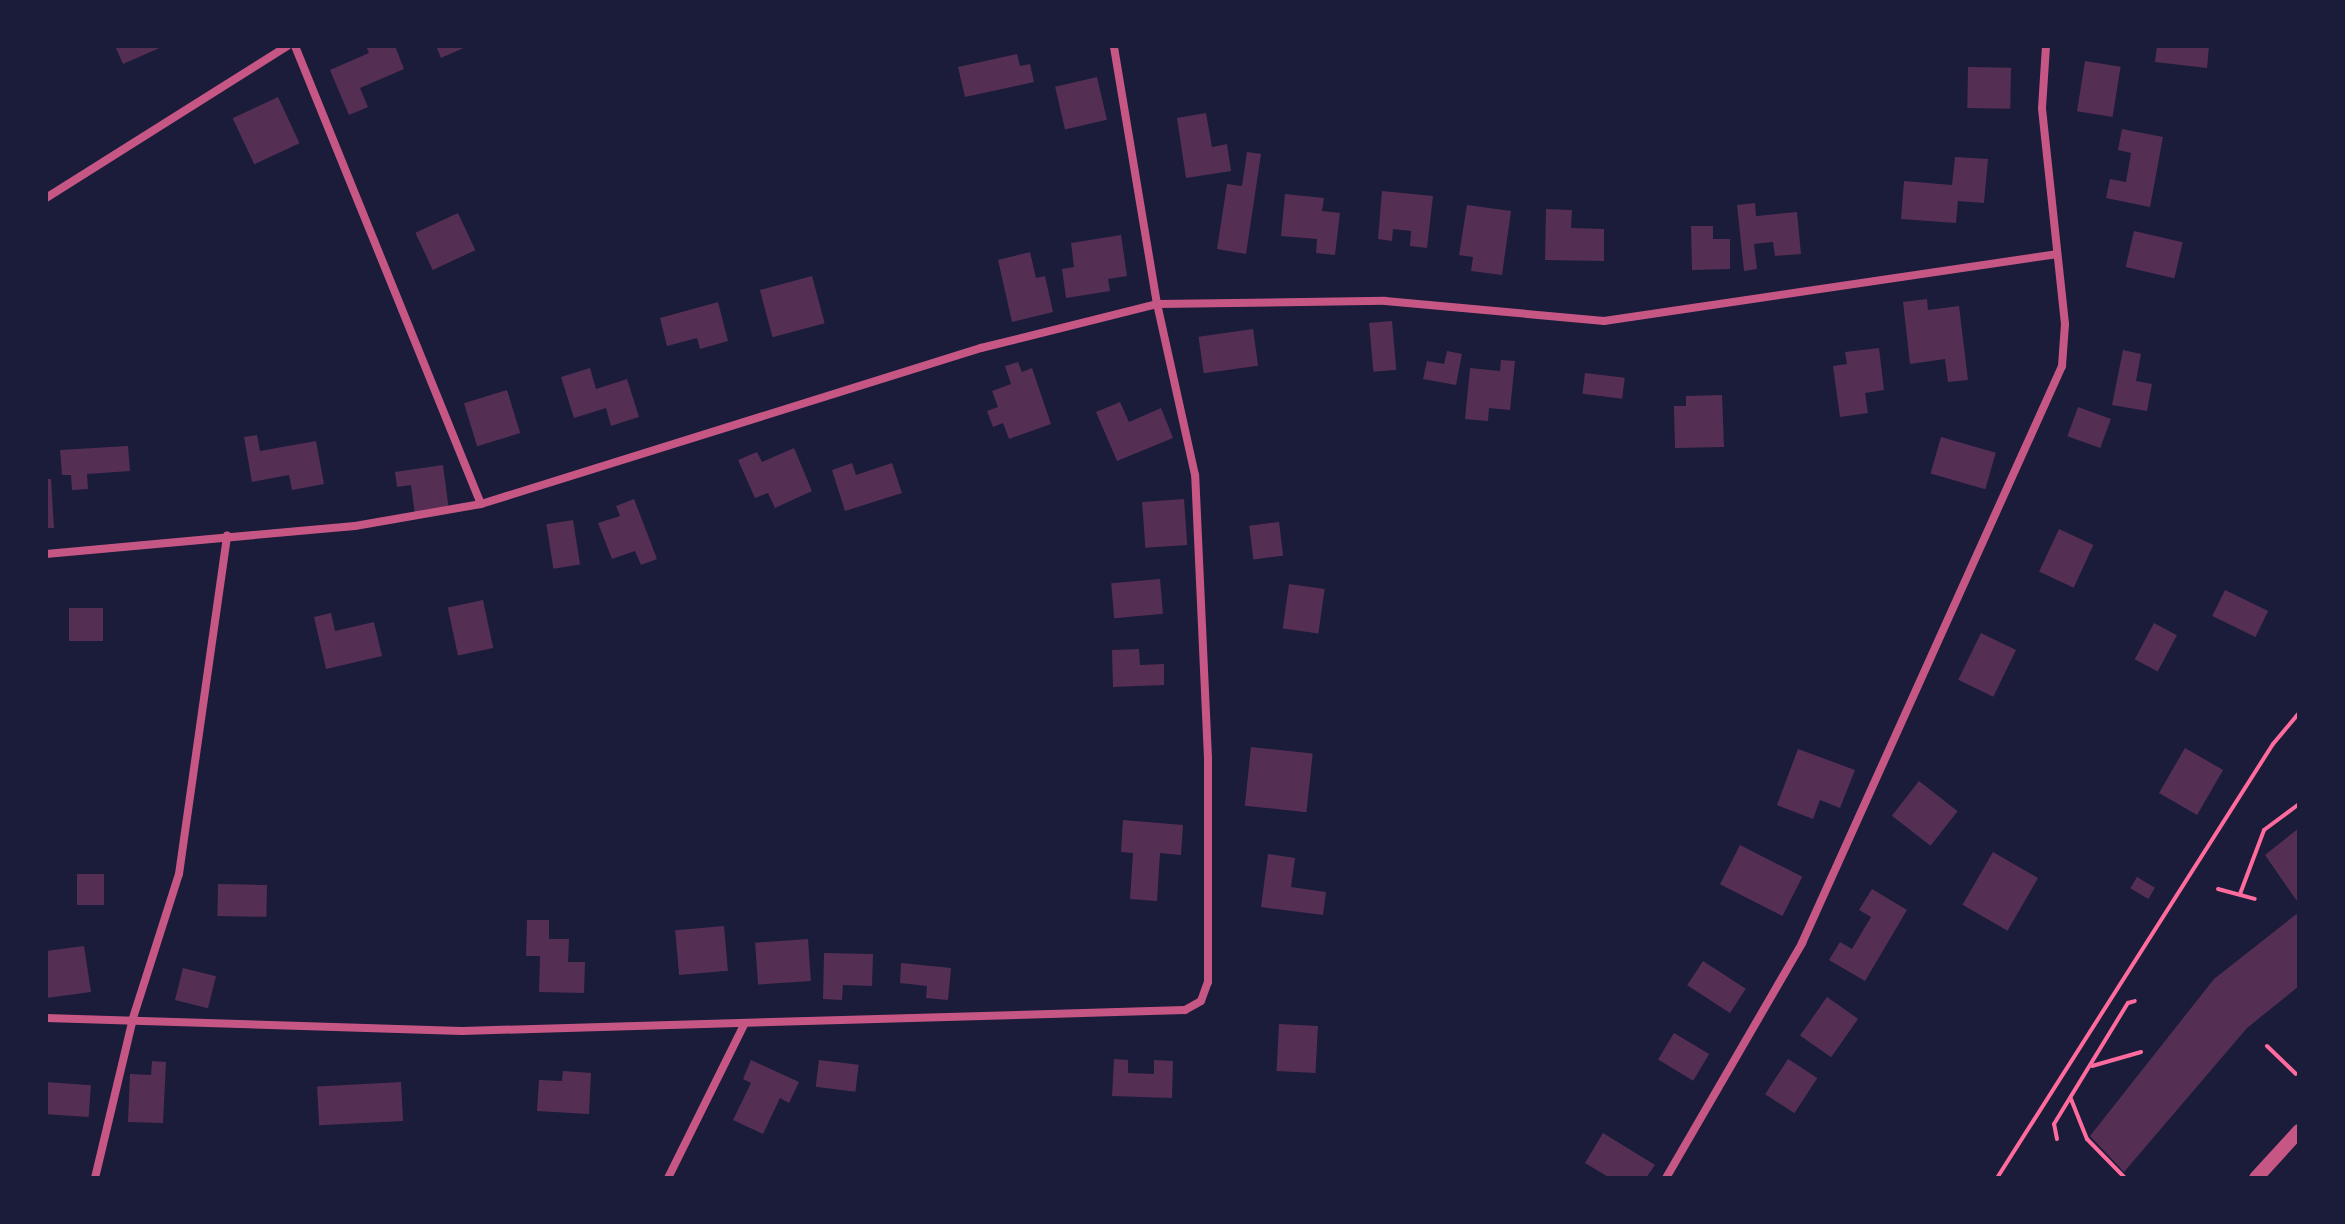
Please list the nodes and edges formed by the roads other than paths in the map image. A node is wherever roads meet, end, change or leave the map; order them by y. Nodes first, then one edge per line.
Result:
1 (287, 46) edge
2 (295, 46) edge
3 (1114, 46) edge
4 (2046, 46) edge
5 (46, 198) edge
6 (2056, 254) junction
7 (1157, 304) junction
8 (481, 504) junction
9 (227, 535) junction
10 (46, 554) edge
11 (46, 1018) edge
12 (133, 1018) junction
13 (744, 1025) junction
14 (2299, 1131) edge
15 (95, 1178) edge
16 (668, 1178) edge
17 (1666, 1178) edge
18 (2256, 1178) edge

1 - 5 street
2 - 8 street
3 - 7 street
4 - 6 street
6 - 7 street
6 - 17 street
7 - 8 street
7 - 13 street
8 - 9 street
9 - 10 street
9 - 12 street
11 - 12 street
12 - 13 street
12 - 15 street
13 - 16 street
14 - 18 street

